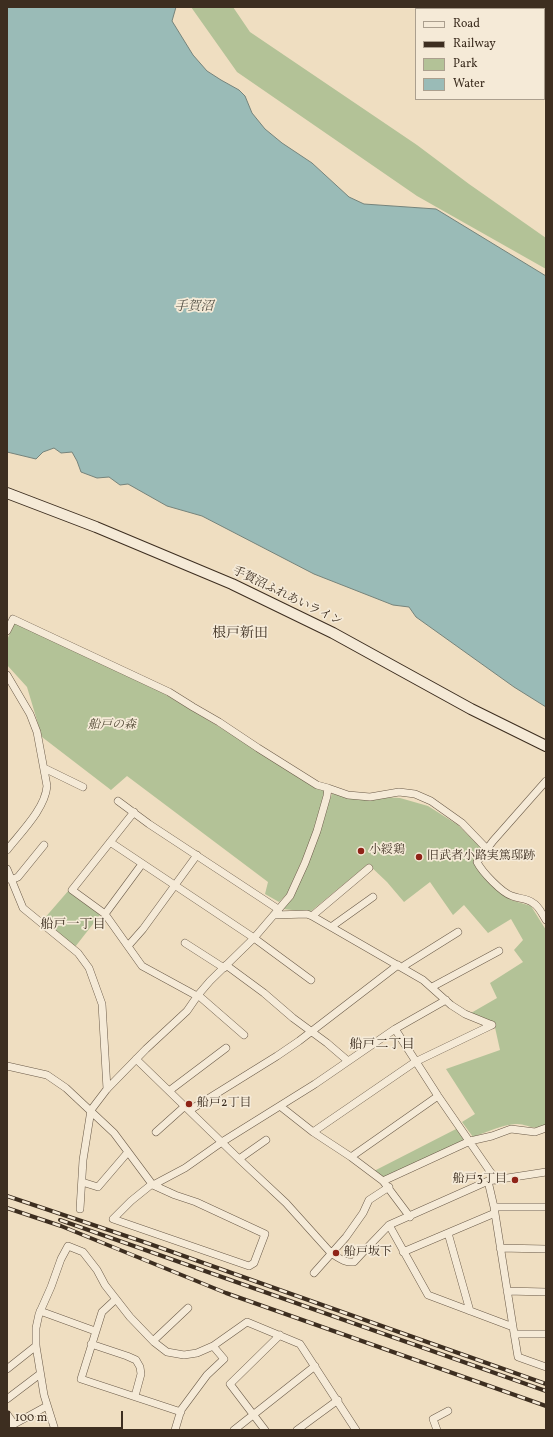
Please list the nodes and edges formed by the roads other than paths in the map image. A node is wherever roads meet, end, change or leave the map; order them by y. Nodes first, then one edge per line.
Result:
1 (7, 493) edge
2 (7, 631) edge
3 (7, 676) edge
4 (546, 746) edge
5 (44, 768) junction
6 (546, 781) edge
7 (83, 787) dead end
8 (328, 788) junction
9 (118, 801) dead end
10 (134, 812) junction
11 (110, 842) junction
12 (44, 845) dead end
13 (487, 849) junction
14 (7, 850) edge
15 (197, 855) junction
16 (142, 864) junction
17 (369, 868) dead end
18 (7, 869) edge
19 (11, 880) junction
20 (174, 885) junction
21 (373, 897) dead end
22 (276, 912) junction
23 (105, 914) junction
24 (312, 916) junction
25 (546, 920) edge
26 (331, 927) junction
27 (458, 932) dead end
28 (254, 938) junction
29 (184, 944) dead end
30 (128, 946) junction
31 (499, 951) dead end
32 (225, 966) junction
33 (400, 966) junction
34 (311, 980) dead end
35 (432, 987) junction
36 (197, 995) junction
37 (446, 1000) junction
38 (395, 1029) junction
39 (311, 1031) junction
40 (244, 1035) dead end
41 (226, 1048) dead end
42 (136, 1059) junction
43 (348, 1061) junction
44 (416, 1062) junction
45 (7, 1066) edge
46 (107, 1088) junction
47 (169, 1091) junction
48 (438, 1096) junction
49 (280, 1106) junction
50 (187, 1108) junction
51 (91, 1110) junction
52 (546, 1128) edge
53 (156, 1132) dead end
54 (313, 1132) junction
55 (266, 1140) dead end
56 (470, 1141) junction
57 (222, 1142) junction
58 (128, 1152) junction
59 (351, 1157) junction
60 (239, 1159) junction
61 (546, 1172) edge
62 (496, 1180) junction
63 (383, 1181) junction
64 (488, 1181) junction
65 (82, 1182) junction
66 (153, 1184) junction
67 (389, 1187) junction
68 (546, 1207) edge
69 (80, 1209) dead end
70 (494, 1210) junction
71 (410, 1217) junction
72 (389, 1226) junction
73 (448, 1233) junction
74 (500, 1248) junction
75 (546, 1249) edge
76 (403, 1252) junction
77 (331, 1253) junction
78 (314, 1273) dead end
79 (507, 1291) junction
80 (546, 1292) edge
81 (116, 1299) junction
82 (188, 1308) dead end
83 (470, 1310) junction
84 (40, 1311) junction
85 (514, 1330) junction
86 (95, 1331) junction
87 (546, 1334) edge
88 (280, 1335) junction
89 (153, 1341) junction
90 (91, 1344) junction
91 (36, 1346) junction
92 (213, 1346) junction
93 (315, 1366) junction
94 (546, 1367) edge
95 (7, 1369) edge
96 (40, 1374) junction
97 (135, 1396) junction
98 (7, 1399) edge
99 (338, 1400) junction
100 (47, 1406) junction
101 (448, 1411) dead end
102 (180, 1412) junction
103 (7, 1414) edge
104 (253, 1415) junction
105 (14, 1424) junction
106 (7, 1428) edge
107 (55, 1430) edge
108 (175, 1430) edge
109 (234, 1430) edge
110 (265, 1430) edge
111 (297, 1430) edge
112 (356, 1430) edge
113 (437, 1430) edge

1 - 4 street, 手賀沼ふれあいライン
2 - 8 street
3 - 5 street
5 - 7 street
5 - 14 street
6 - 13 street
8 - 13 street
8 - 22 street
9 - 10 street
10 - 11 street
10 - 15 street
11 - 16 street
11 - 23 street
12 - 19 street
13 - 25 street
15 - 20 street
15 - 22 street
16 - 20 street
16 - 23 street
17 - 24 street
18 - 19 street
19 - 46 street
20 - 28 street
20 - 30 street
21 - 26 street
22 - 24 street
22 - 28 street
23 - 30 street
24 - 26 street
26 - 33 street
27 - 33 street
28 - 32 street
28 - 34 street
29 - 32 street
30 - 36 street
31 - 35 street
32 - 36 street
32 - 39 street
33 - 35 street
33 - 39 street
35 - 37 street
36 - 40 street
36 - 42 street
37 - 38 street
37 - 44 street
38 - 43 street
38 - 44 street
39 - 43 street
39 - 50 street
41 - 47 street
42 - 46 street
42 - 47 street
43 - 49 street
44 - 48 street
44 - 54 street
45 - 51 street
46 - 51 street
47 - 50 street
48 - 56 street
48 - 59 street
49 - 54 street
49 - 57 street
50 - 53 street
50 - 57 street
51 - 58 street
51 - 65 street
52 - 56 street
54 - 59 street
55 - 60 street
56 - 62 street
56 - 63 street
57 - 60 street
57 - 66 street
58 - 65 street
58 - 66 street
59 - 63 street
60 - 77 street
61 - 62 street
62 - 64 street
63 - 67 street
64 - 70 street
64 - 71 street
65 - 69 street
66 - 66 street
67 - 71 street
67 - 77 street
68 - 70 street
70 - 73 street
70 - 74 street
71 - 72 street
72 - 76 street
72 - 77 street
73 - 76 street
73 - 83 street
74 - 75 street
74 - 79 street
76 - 83 street
77 - 78 street
79 - 80 street
79 - 85 street
81 - 84 street
81 - 86 street
81 - 89 street
82 - 89 street
83 - 85 street
84 - 86 street
84 - 91 street
85 - 87 street
85 - 94 street
86 - 90 street
88 - 92 street
88 - 93 street
88 - 104 street
89 - 92 street
90 - 97 street
90 - 97 street
91 - 95 street
91 - 96 street
92 - 102 street
93 - 99 street
93 - 104 street
96 - 98 street
96 - 100 street
97 - 102 street
99 - 111 street
99 - 112 street
100 - 105 street
100 - 107 street
101 - 113 street
102 - 108 street
103 - 105 street
104 - 109 street
104 - 110 street
105 - 106 street

